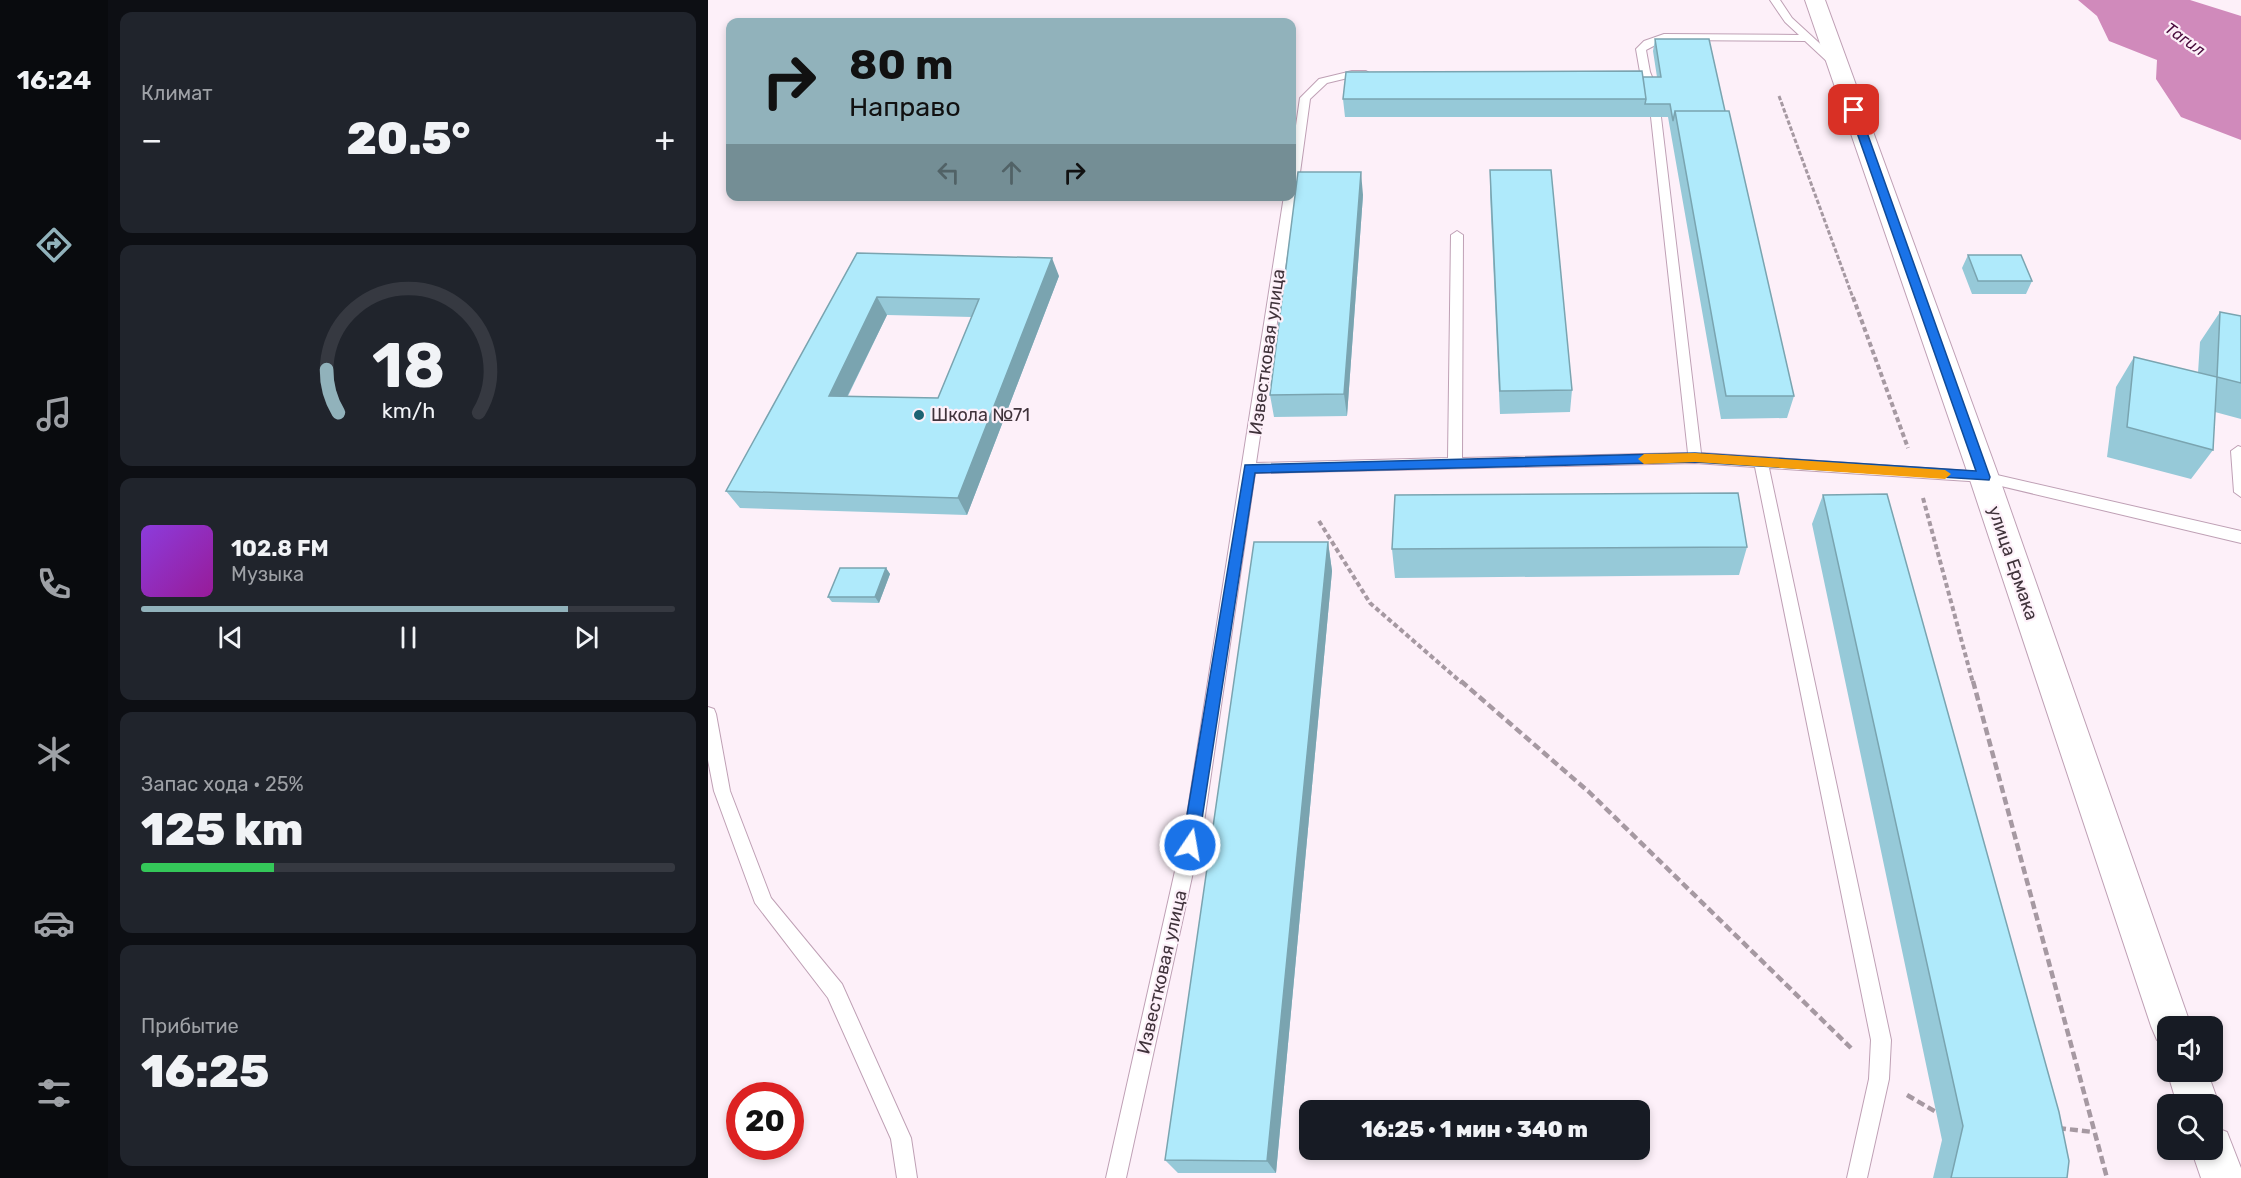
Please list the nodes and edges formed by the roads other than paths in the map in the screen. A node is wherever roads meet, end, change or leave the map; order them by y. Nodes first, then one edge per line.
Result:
1 (1775, 0) edge
2 (1815, 0) edge
3 (1808, 38) junction
4 (1838, 66) junction
5 (1633, 72) edge
6 (1645, 72) junction
7 (1376, 74) edge
8 (1652, 89) edge
9 (1656, 117) edge
10 (1296, 160) edge
11 (1289, 201) edge
12 (1457, 236) dead end
13 (2241, 452) edge
14 (1695, 458) junction
15 (1455, 463) junction
16 (1761, 463) junction
17 (1250, 468) junction
18 (1984, 477) junction
19 (2241, 492) edge
20 (2241, 537) edge
21 (708, 714) edge
22 (2168, 1016) edge
23 (2217, 1160) edge
24 (907, 1178) edge
25 (1116, 1178) edge
26 (1857, 1178) edge
27 (2223, 1178) edge

1 - 3 lane
2 - 4 street, улица Ермака
3 - 4 lane
3 - 6 lane
4 - 18 street, улица Ермака
5 - 6 lane
6 - 8 lane
7 - 10 lane
9 - 14 lane
11 - 17 lane, Известковая улица
12 - 15 lane
13 - 19 lane
14 - 15 lane
14 - 16 lane
15 - 17 lane
16 - 18 lane
16 - 26 lane
17 - 25 lane, Известковая улица
18 - 20 lane
18 - 22 street, улица Ермака
21 - 24 lane
23 - 27 street

